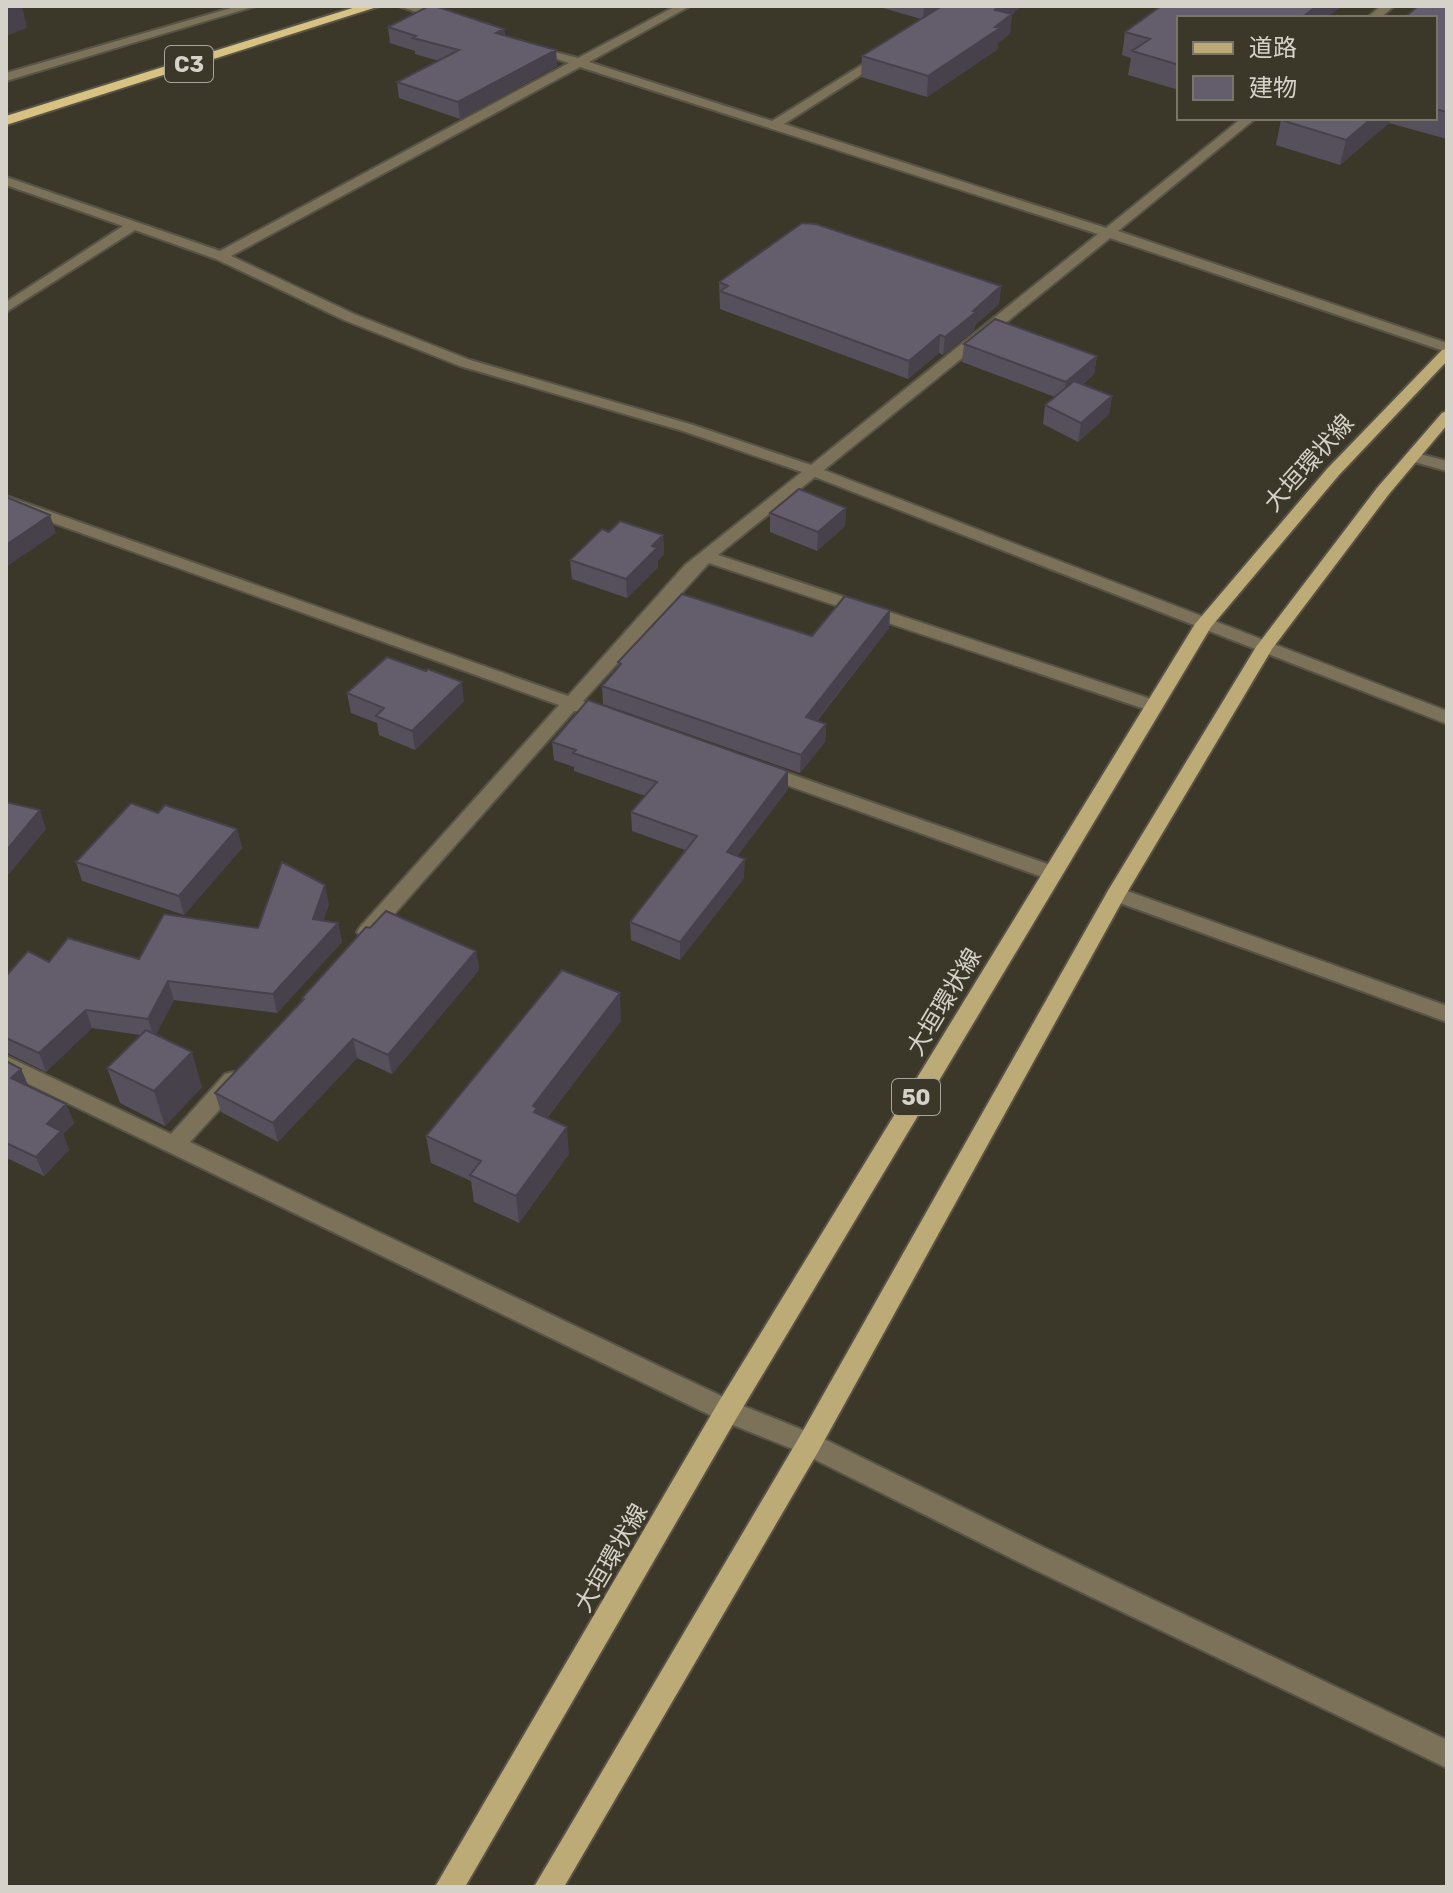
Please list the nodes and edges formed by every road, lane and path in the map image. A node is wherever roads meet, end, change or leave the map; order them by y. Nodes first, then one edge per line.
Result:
1 (250, 6) edge
2 (373, 6) edge
3 (405, 6) edge
4 (684, 6) edge
5 (464, 25) edge
6 (522, 44) edge
7 (890, 52) edge
8 (580, 62) junction
9 (6, 77) edge
10 (1248, 120) edge
11 (6, 121) edge
12 (774, 125) junction
13 (6, 181) edge
14 (136, 224) junction
15 (1109, 233) junction
16 (221, 256) junction
17 (6, 308) edge
18 (1447, 351) edge
19 (1447, 416) edge
20 (1412, 457) junction
21 (1447, 466) edge
22 (811, 470) junction
23 (6, 501) edge
24 (708, 557) junction
25 (1204, 624) junction
26 (1265, 647) junction
27 (573, 704) junction
28 (1154, 706) junction
29 (603, 715) edge
30 (1447, 718) edge
31 (738, 761) edge
32 (1052, 873) junction
33 (1116, 894) junction
34 (353, 948) edge
35 (1447, 1014) edge
36 (6, 1064) edge
37 (248, 1064) edge
38 (174, 1145) junction
39 (727, 1411) junction
40 (809, 1444) junction
41 (1447, 1754) edge
42 (449, 1887) edge
43 (548, 1887) edge

1 - 9 street
2 - 11 highway, C3
3 - 5 street
4 - 8 street
6 - 8 street
7 - 12 street
8 - 12 street
8 - 16 street
10 - 15 street
12 - 15 street
13 - 14 street
14 - 16 street
14 - 17 street
15 - 18 street
15 - 22 street
16 - 22 street
18 - 25 main road, 大垣環状線 / 50
19 - 20 main road
20 - 21 street
20 - 26 main road
22 - 24 street
22 - 25 street
23 - 27 street
24 - 27 street
24 - 28 street
25 - 26 street
25 - 28 main road, 大垣環状線 / 50
26 - 30 street
26 - 33 main road
27 - 29 street
27 - 34 street
28 - 32 main road, 大垣環状線 / 50
31 - 32 street
32 - 39 main road, 大垣環状線 / 50
33 - 35 street
33 - 40 main road
36 - 38 street
37 - 38 street
38 - 39 street
39 - 40 street
39 - 42 main road, 大垣環状線 / 50
40 - 41 street
40 - 43 main road

